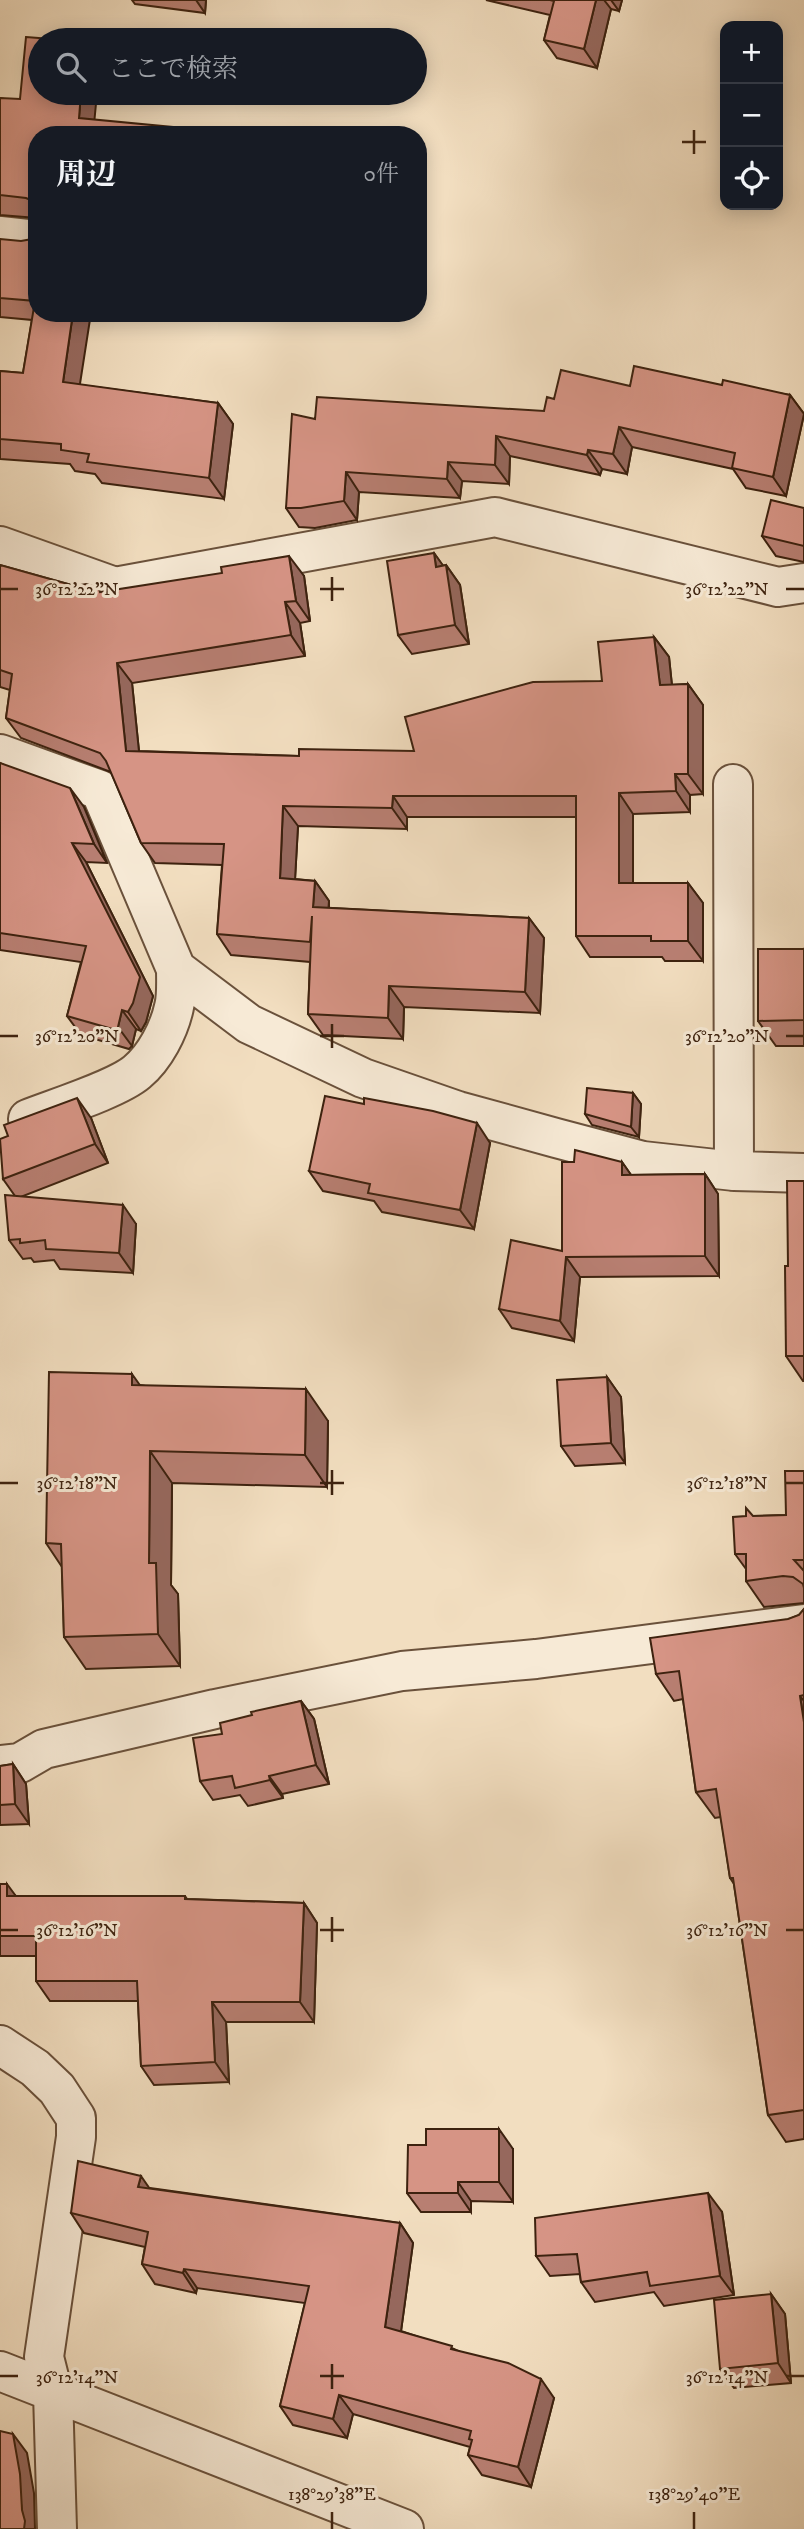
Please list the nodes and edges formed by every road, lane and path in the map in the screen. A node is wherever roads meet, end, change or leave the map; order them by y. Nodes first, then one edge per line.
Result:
1 (0, 236) edge
2 (28, 239) edge
3 (0, 546) edge
4 (804, 583) edge
5 (0, 754) edge
6 (733, 784) dead end
7 (176, 970) junction
8 (23, 1121) edge
9 (734, 1171) junction
10 (804, 1173) edge
11 (804, 1624) edge
12 (0, 1765) edge
13 (0, 2045) edge
14 (0, 2371) edge
15 (53, 2393) junction
16 (57, 2529) edge
17 (404, 2529) edge

1 - 2 street
3 - 4 street
5 - 7 street
6 - 9 street
7 - 8 street
7 - 9 street
9 - 10 street
11 - 12 street
13 - 15 street
14 - 15 street
15 - 16 street
15 - 17 street

